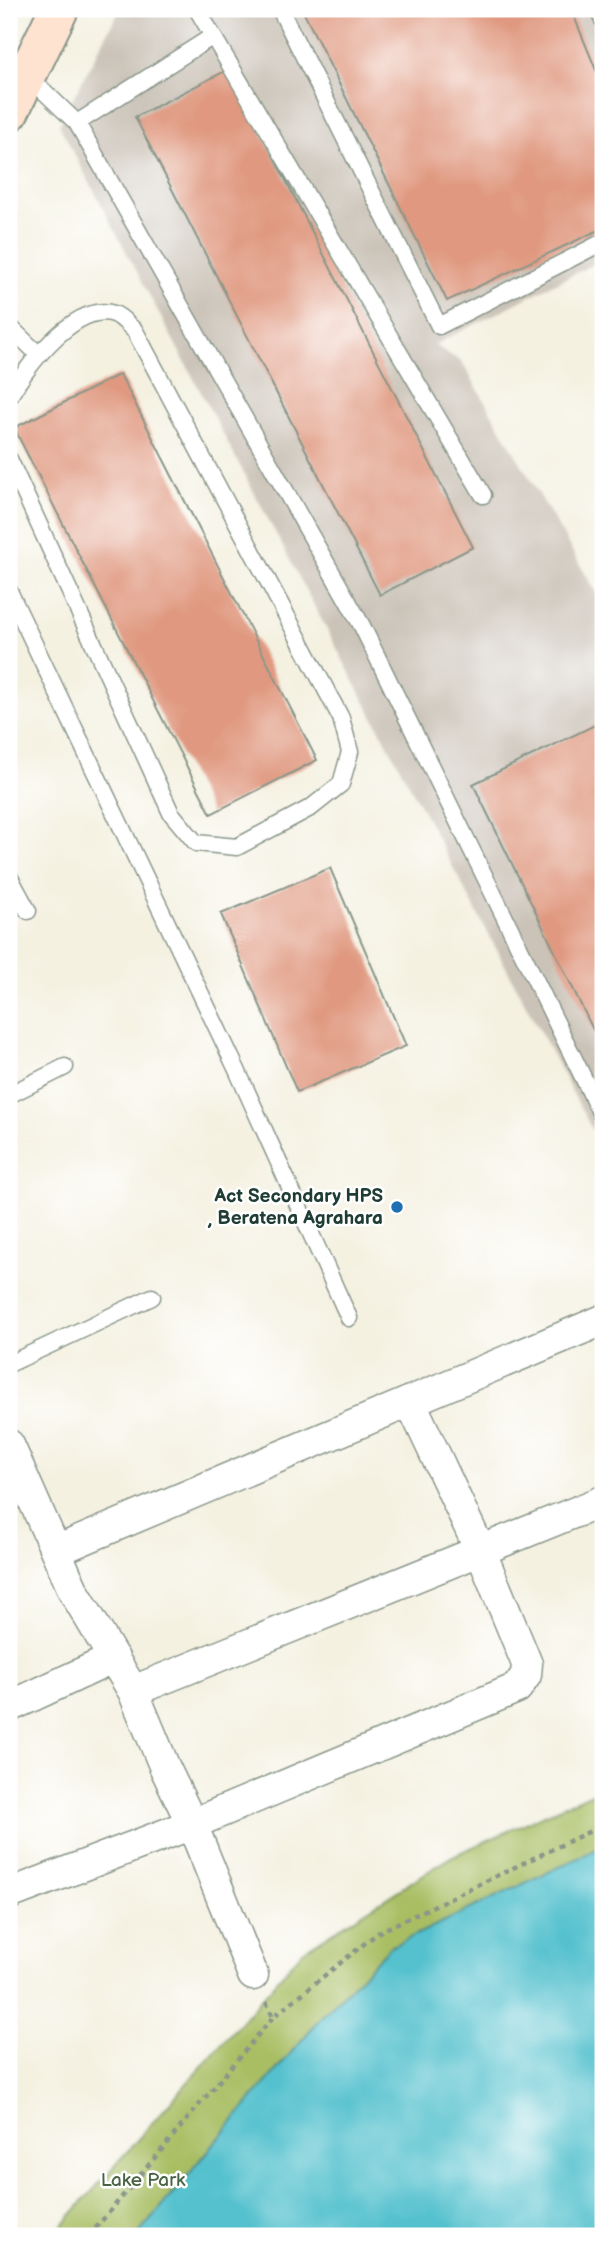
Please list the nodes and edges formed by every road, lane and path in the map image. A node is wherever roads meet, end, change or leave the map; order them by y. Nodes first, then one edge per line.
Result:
1 (60, 9) edge
2 (197, 9) edge
3 (279, 9) edge
4 (598, 9) edge
5 (603, 20) edge
6 (213, 36) junction
7 (27, 75) junction
8 (9, 112) edge
9 (77, 123) junction
10 (603, 242) edge
11 (9, 326) edge
12 (39, 355) junction
13 (9, 395) edge
14 (9, 458) edge
15 (482, 495) dead end
16 (9, 591) edge
17 (9, 876) edge
18 (28, 911) dead end
19 (65, 1068) dead end
20 (9, 1095) edge
21 (603, 1118) edge
22 (152, 1297) dead end
23 (349, 1318) dead end
24 (603, 1320) edge
25 (9, 1364) edge
26 (410, 1401) junction
27 (9, 1444) edge
28 (603, 1502) edge
29 (55, 1551) junction
30 (481, 1552) junction
31 (114, 1658) junction
32 (133, 1691) junction
33 (9, 1707) edge
34 (192, 1824) junction
35 (603, 1825) edge
36 (9, 1894) edge
37 (253, 1975) dead end
38 (89, 2236) edge

1 - 7 street
2 - 6 lane
3 - 10 lane
4 - 5 lane
6 - 9 lane
6 - 15 lane
7 - 8 street
7 - 9 lane
9 - 21 lane
11 - 12 lane
12 - 13 lane
12 - 14 lane
16 - 23 lane
17 - 18 lane
19 - 20 lane
22 - 25 lane
24 - 26 street
26 - 29 street
26 - 30 street
27 - 29 street
28 - 30 street
29 - 31 street
30 - 32 street
30 - 34 street
31 - 32 street
31 - 33 street
32 - 34 street
34 - 36 street
34 - 37 street
35 - 38 path

